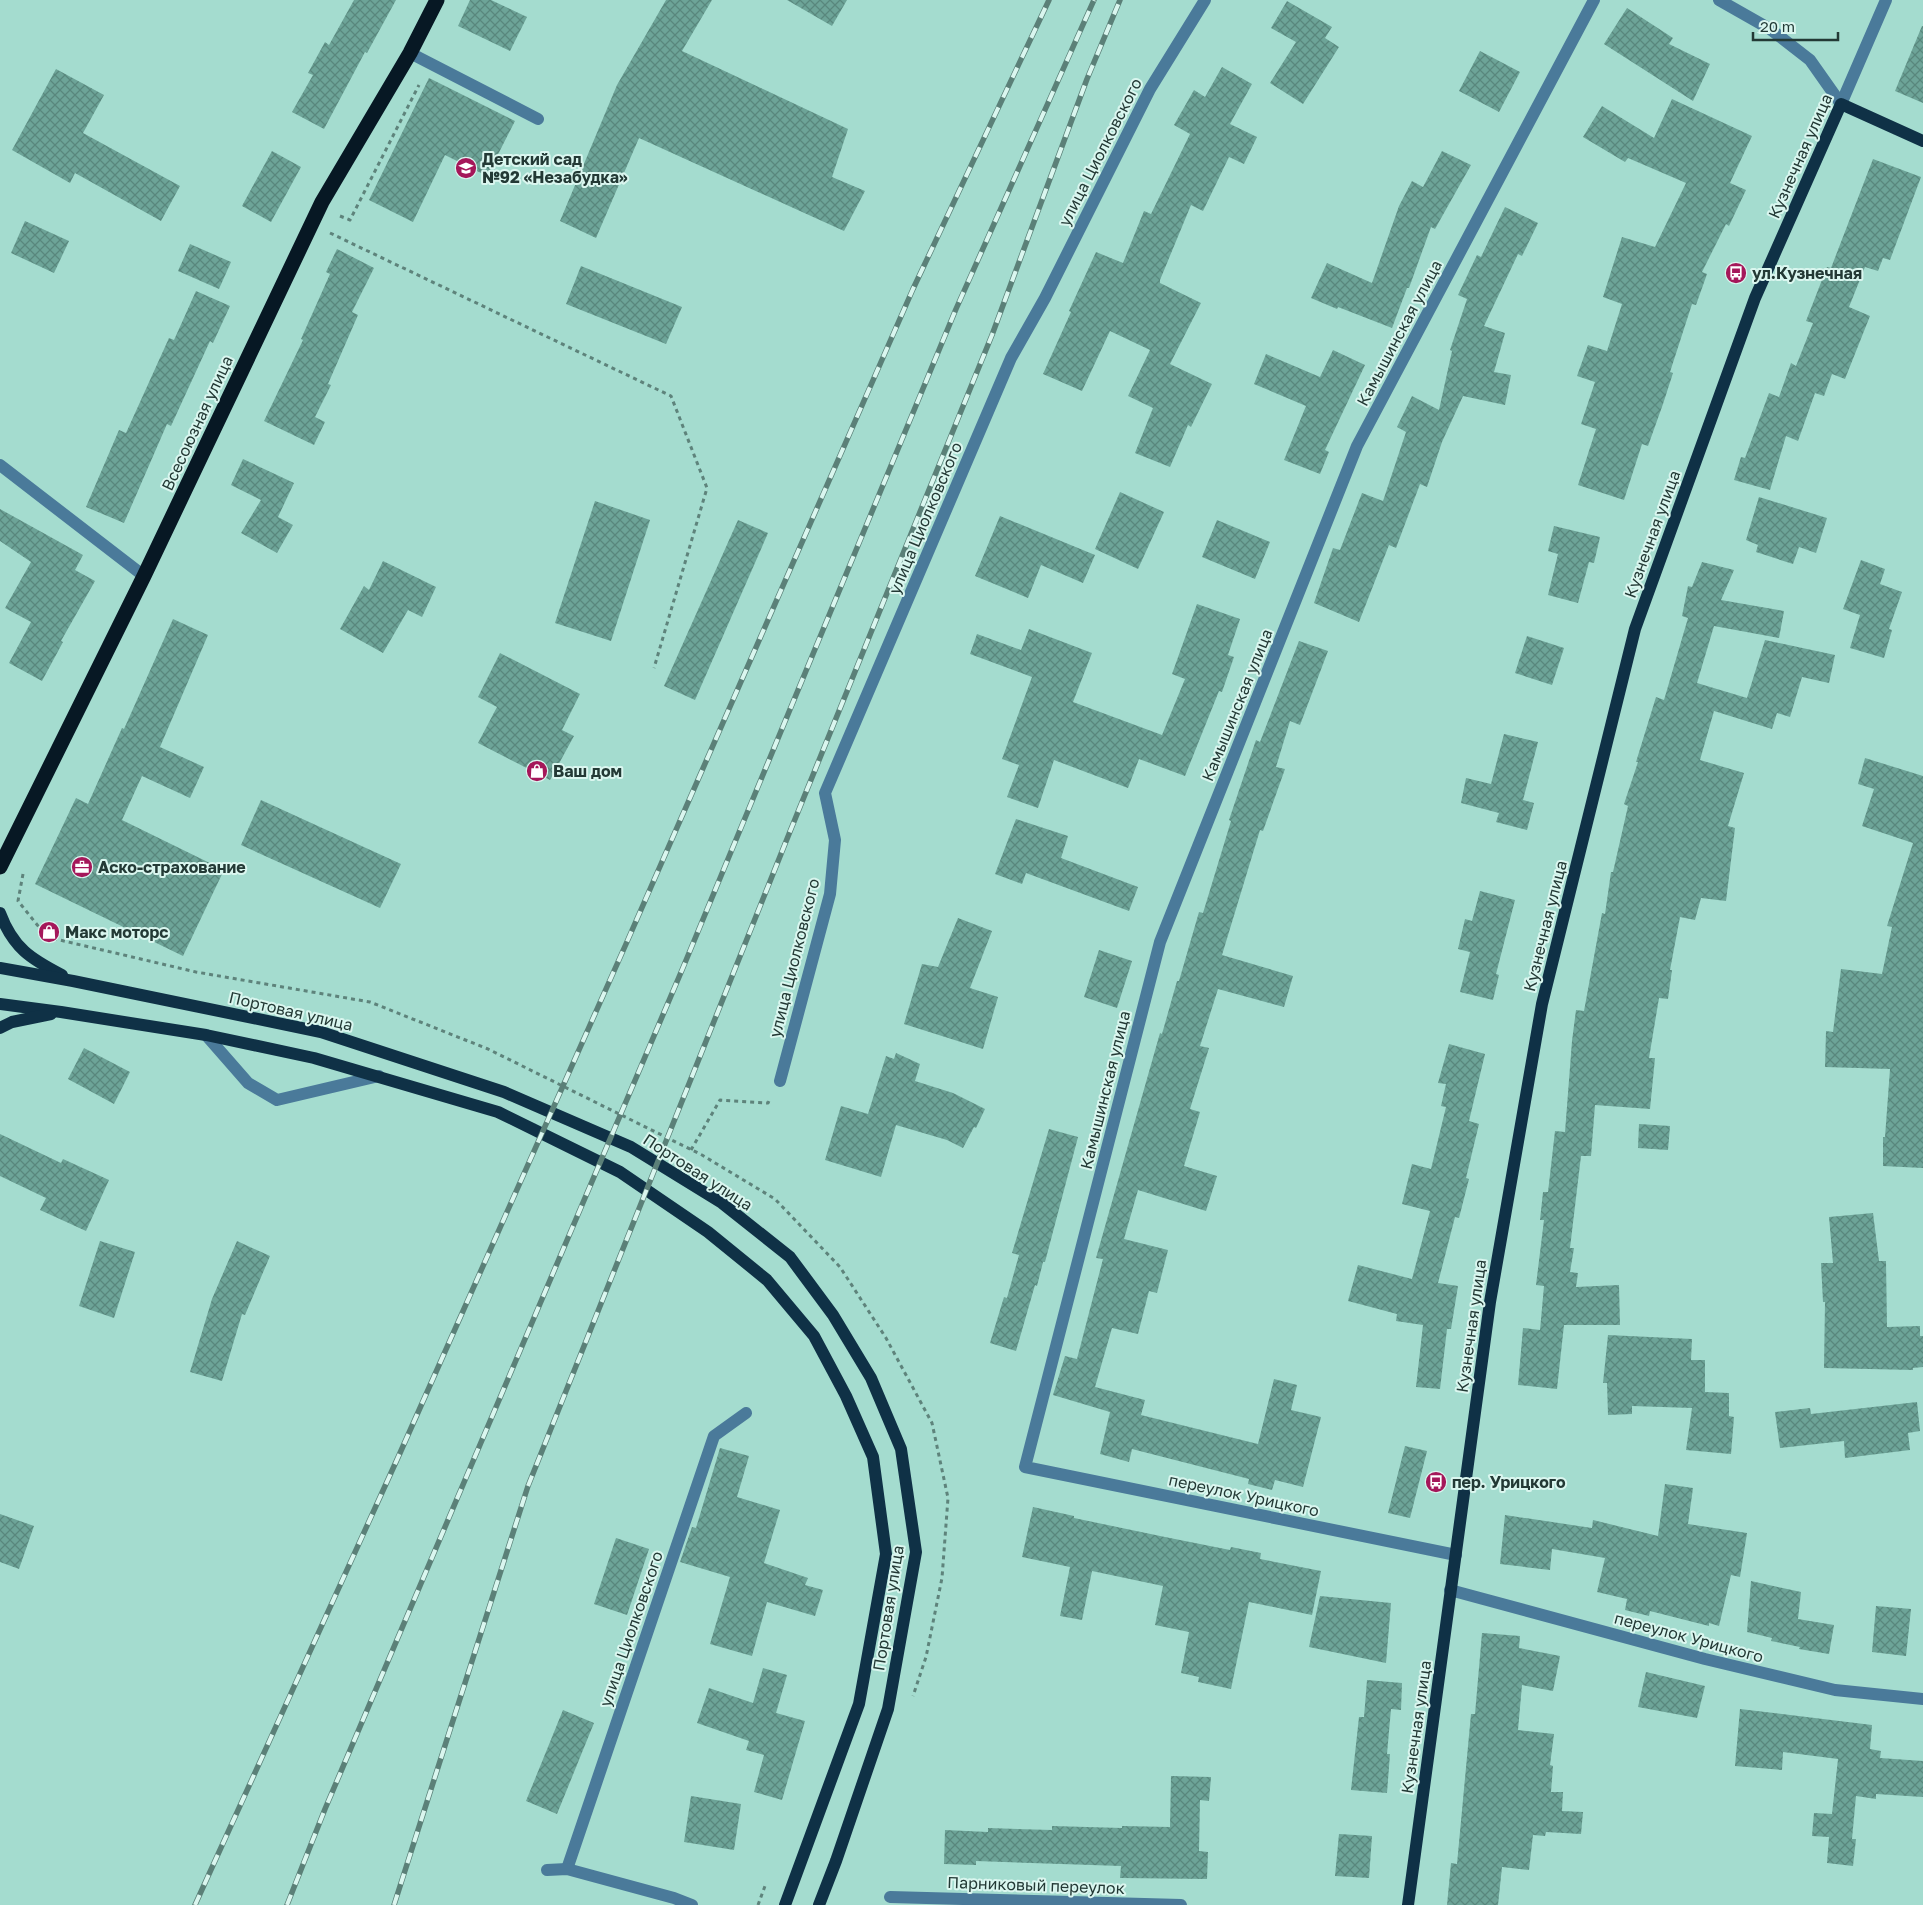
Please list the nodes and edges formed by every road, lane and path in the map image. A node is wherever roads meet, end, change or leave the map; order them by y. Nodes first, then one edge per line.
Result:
1 (437, 0) edge
2 (1205, 0) edge
3 (1594, 0) edge
4 (1719, 0) edge
5 (1886, 0) edge
6 (410, 53) junction
7 (430, 63) junction
8 (1841, 104) junction
9 (538, 119) dead end
10 (1923, 141) edge
11 (337, 221) dead end
12 (311, 224) junction
13 (333, 227) dead end
14 (329, 233) junction
15 (325, 242) dead end
16 (0, 465) edge
17 (144, 576) junction
18 (654, 668) dead end
19 (25, 865) dead end
20 (0, 867) edge
21 (0, 914) edge
22 (0, 968) edge
23 (73, 981) junction
24 (0, 1004) edge
25 (61, 1012) junction
26 (0, 1028) edge
27 (206, 1035) junction
28 (380, 1076) junction
29 (780, 1081) joint
30 (691, 1150) junction
31 (746, 1414) dead end
32 (1025, 1467) joint
33 (1456, 1555) junction
34 (1450, 1590) junction
35 (1923, 1700) edge
36 (912, 1701) dead end
37 (567, 1869) junction
38 (547, 1870) dead end
39 (765, 1886) dead end
40 (890, 1897) dead end
41 (692, 1905) edge
42 (758, 1905) edge
43 (785, 1905) edge
44 (819, 1905) edge
45 (1181, 1905) edge
46 (1408, 1905) edge

1 - 6 highway, Всесоюзная улица
2 - 29 street, улица Циолковского
3 - 32 street, Камышинская улица
4 - 8 street
5 - 8 street, Кузнечная улица
6 - 7 street
6 - 12 highway, Всесоюзная улица
7 - 9 street
7 - 11 path
8 - 10 main road
8 - 33 main road, Кузнечная улица
12 - 14 path
12 - 17 highway, Всесоюзная улица
13 - 14 path
14 - 15 path
14 - 18 path
16 - 17 street
17 - 20 highway, Всесоюзная улица
19 - 30 path
21 - 23 main road
22 - 23 main road, Портовая улица
23 - 44 main road, Портовая улица
24 - 25 main road, Портовая улица
25 - 26 main road
25 - 27 main road, Портовая улица
27 - 28 main road, Портовая улица
27 - 28 street
28 - 43 main road, Портовая улица
29 - 30 path
30 - 36 path
31 - 37 street, улица Циолковского
32 - 33 street, переулок Урицкого
33 - 34 main road, Кузнечная улица
34 - 35 street, переулок Урицкого
34 - 46 main road, Кузнечная улица
37 - 38 street
37 - 41 street
39 - 42 path
40 - 45 street, Парниковый переулок

